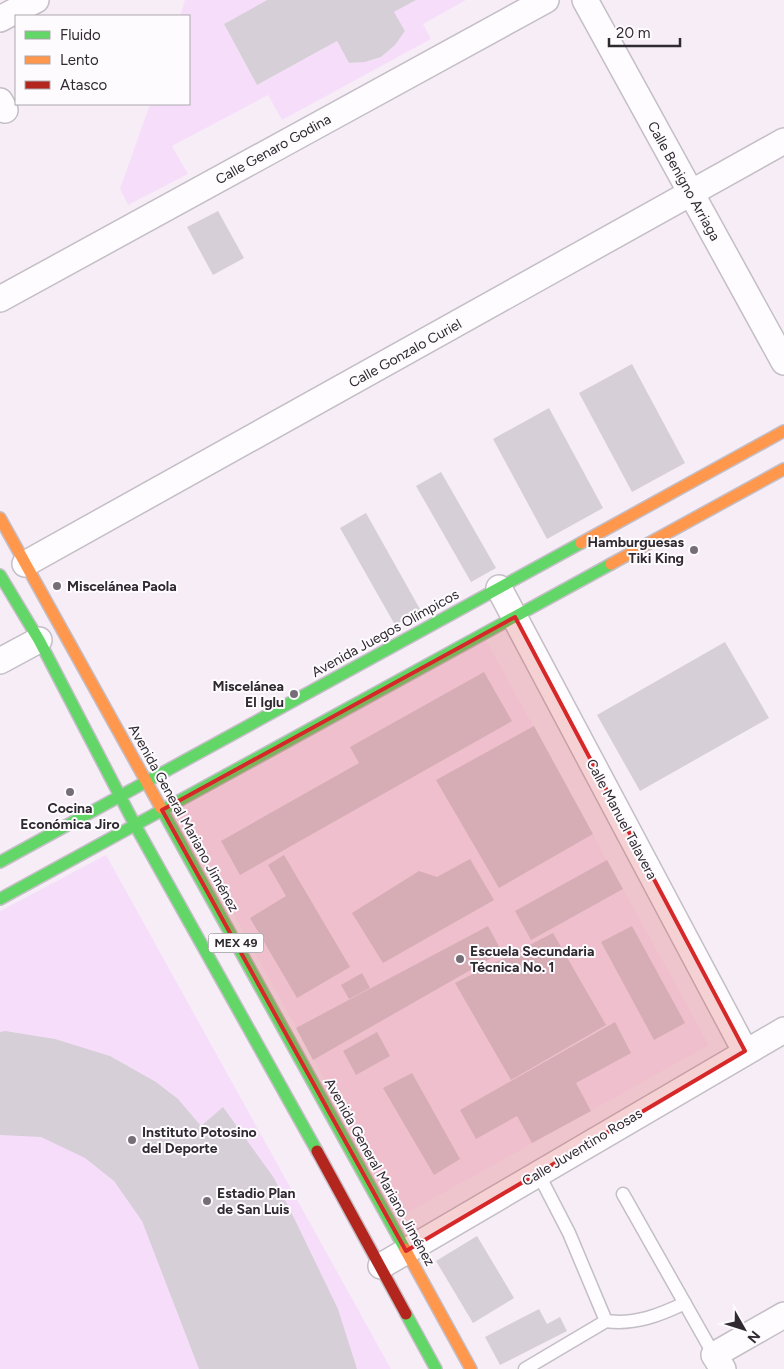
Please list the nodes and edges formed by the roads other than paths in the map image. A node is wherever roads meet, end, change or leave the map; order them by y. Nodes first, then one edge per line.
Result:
1 (36, 0) edge
2 (546, 0) edge
3 (585, 0) edge
4 (0, 19) edge
5 (784, 141) edge
6 (691, 193) junction
7 (0, 298) edge
8 (784, 362) edge
9 (784, 431) edge
10 (784, 469) edge
11 (0, 518) edge
12 (25, 564) junction
13 (0, 575) edge
14 (499, 588) junction
15 (515, 616) junction
16 (39, 640) junction
17 (0, 661) edge
18 (146, 782) junction
19 (121, 796) junction
20 (162, 810) junction
21 (135, 825) junction
22 (0, 862) edge
23 (0, 899) edge
24 (784, 1030) edge
25 (745, 1051) junction
26 (538, 1173) junction
27 (624, 1194) dead end
28 (406, 1251) junction
29 (380, 1266) junction
30 (685, 1303) junction
31 (784, 1315) edge
32 (606, 1321) junction
33 (719, 1362) edge
34 (436, 1369) edge
35 (471, 1369) edge
36 (525, 1369) edge

1 - 4 street
2 - 7 street, Calle Genaro Godina
3 - 6 street, Calle Benigno Arriaga
5 - 6 street, Calle Gonzalo Curiel
6 - 8 street, Calle Benigno Arriaga
6 - 12 street, Calle Gonzalo Curiel
9 - 14 main road, Avenida Juegos Olímpicos
10 - 15 main road
11 - 12 main road, Avenida General Mariano Jiménez / MEX 49
12 - 18 main road, Avenida General Mariano Jiménez / MEX 49
13 - 16 main road, MEX 49
14 - 15 street, Calle Manuel Talavera
14 - 18 main road, Avenida Juegos Olímpicos
15 - 20 main road
15 - 25 street, Calle Manuel Talavera
16 - 17 street
16 - 19 main road, MEX 49
18 - 19 main road, Avenida Juegos Olímpicos
18 - 20 main road, Avenida General Mariano Jiménez / MEX 49
19 - 21 main road, MEX 49
19 - 22 main road, Avenida Juegos Olímpicos
20 - 21 main road
20 - 28 main road, Avenida General Mariano Jiménez / MEX 49
21 - 23 main road
21 - 29 main road, MEX 49
24 - 25 street, Calle Juventino Rosas
25 - 26 street, Calle Juventino Rosas
26 - 28 street, Calle Juventino Rosas
26 - 32 lane
27 - 30 lane
28 - 29 street, Calle Juventino Rosas
28 - 35 main road, Avenida General Mariano Jiménez / MEX 49
29 - 34 main road, MEX 49
30 - 32 lane
30 - 33 lane
31 - 33 street
32 - 36 lane

